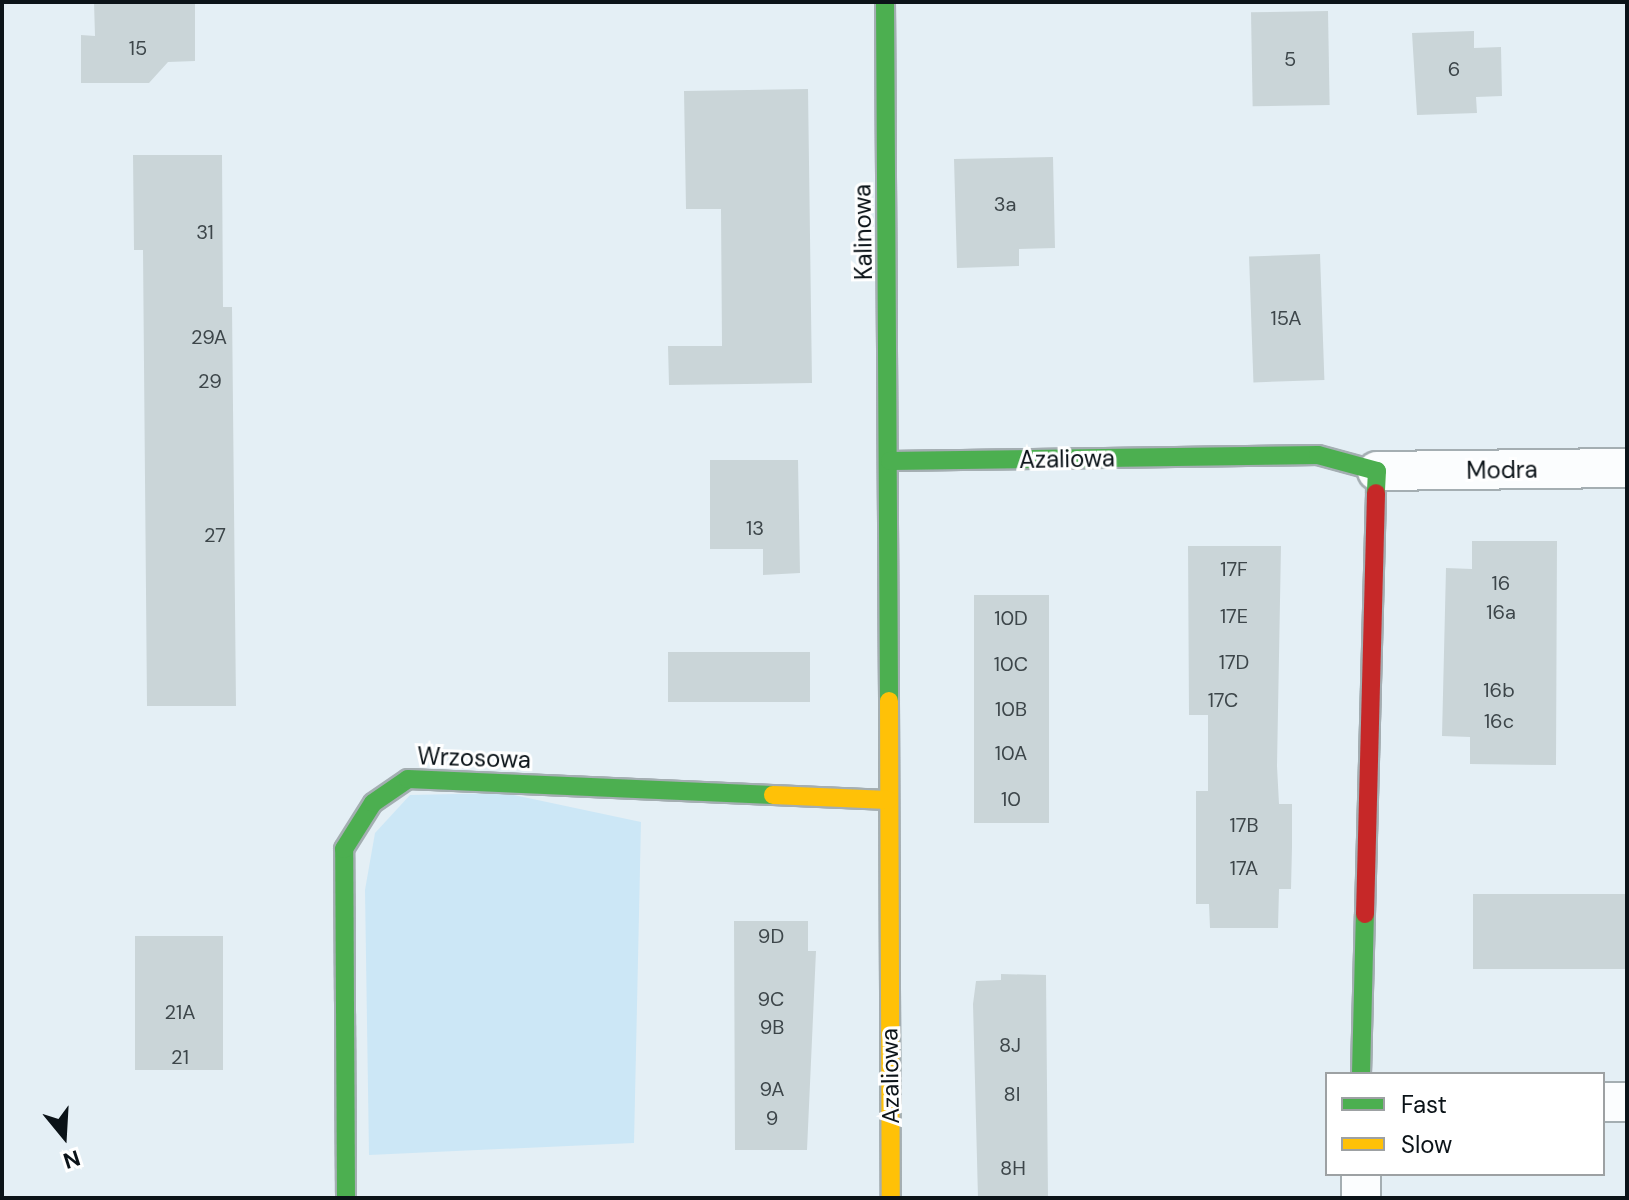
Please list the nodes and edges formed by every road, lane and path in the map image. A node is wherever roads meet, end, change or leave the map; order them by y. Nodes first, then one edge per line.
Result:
1 (885, 2) edge
2 (890, 461) junction
3 (1627, 468) edge
4 (1377, 471) junction
5 (888, 800) junction
6 (1361, 1072) edge
7 (1605, 1102) edge
8 (1627, 1102) edge
9 (1361, 1176) edge
10 (346, 1198) edge
11 (891, 1198) edge
12 (1361, 1198) edge

1 - 2 street, Kalinowa
2 - 4 street, Azaliowa
2 - 5 street, Azaliowa
3 - 4 street, Modra
4 - 6 street
5 - 10 street, Wrzosowa
5 - 11 street, Azaliowa
7 - 8 street
9 - 12 street

